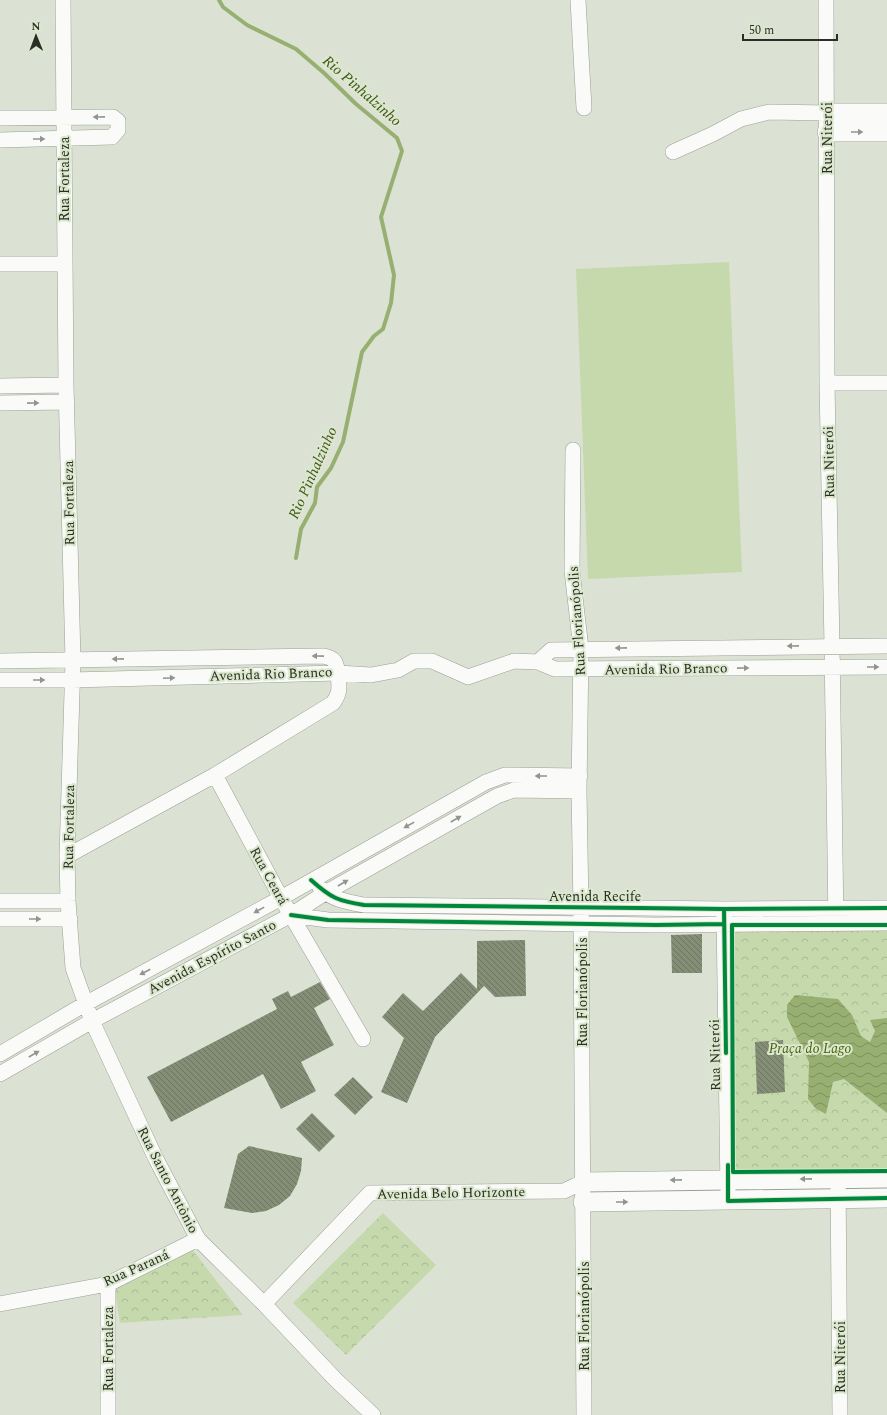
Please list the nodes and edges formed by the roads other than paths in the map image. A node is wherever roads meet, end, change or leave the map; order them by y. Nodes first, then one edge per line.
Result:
1 (63, 0) edge
2 (578, 0) edge
3 (826, 0) edge
4 (584, 108) dead end
5 (827, 113) junction
6 (887, 113) edge
7 (0, 118) edge
8 (64, 118) junction
9 (827, 132) junction
10 (887, 132) edge
11 (64, 139) junction
12 (0, 140) edge
13 (673, 152) dead end
14 (0, 264) edge
15 (65, 264) junction
16 (827, 383) junction
17 (887, 383) edge
18 (66, 385) junction
19 (0, 386) edge
20 (67, 402) junction
21 (0, 403) edge
22 (573, 450) dead end
23 (832, 646) junction
24 (887, 646) edge
25 (712, 647) junction
26 (653, 648) junction
27 (581, 649) junction
28 (213, 658) junction
29 (149, 659) junction
30 (72, 660) junction
31 (0, 661) edge
32 (538, 662) junction
33 (832, 667) junction
34 (887, 667) edge
35 (713, 668) junction
36 (581, 669) junction
37 (653, 669) junction
38 (338, 673) junction
39 (214, 676) junction
40 (149, 678) junction
41 (0, 680) edge
42 (72, 680) junction
43 (215, 774) junction
44 (580, 776) junction
45 (579, 791) junction
46 (67, 856) junction
47 (311, 880) junction
48 (325, 893) junction
49 (281, 898) junction
50 (0, 901) edge
51 (68, 901) junction
52 (491, 906) junction
53 (581, 908) junction
54 (656, 908) junction
55 (836, 908) junction
56 (887, 908) edge
57 (724, 909) junction
58 (291, 915) junction
59 (70, 919) junction
60 (0, 920) edge
61 (490, 922) junction
62 (836, 923) junction
63 (887, 923) edge
64 (581, 924) junction
65 (724, 924) junction
66 (656, 925) junction
67 (195, 944) junction
68 (205, 961) junction
69 (85, 1004) junction
70 (92, 1021) junction
71 (363, 1038) dead end
72 (0, 1054) edge
73 (0, 1074) edge
74 (838, 1178) junction
75 (887, 1178) edge
76 (728, 1180) junction
77 (583, 1182) junction
78 (564, 1191) junction
79 (839, 1198) junction
80 (887, 1198) edge
81 (728, 1201) junction
82 (583, 1202) junction
83 (198, 1239) junction
84 (108, 1284) junction
85 (0, 1304) edge
86 (264, 1304) junction
87 (108, 1415) edge
88 (373, 1415) edge
89 (584, 1415) edge
90 (840, 1415) edge

1 - 8 street, Rua Fortaleza
2 - 4 street
3 - 5 street, Rua Niterói
5 - 6 street
5 - 9 street, Rua Niterói
5 - 13 street
7 - 8 street
8 - 11 street, Rua Fortaleza
11 -> 8 street
9 -> 10 street
9 - 16 street, Rua Niterói
12 -> 11 street
11 - 15 street, Rua Fortaleza
14 - 15 street
15 - 18 street, Rua Fortaleza
16 - 17 street
16 - 23 street, Rua Niterói
18 - 19 street
18 - 20 street, Rua Fortaleza
21 -> 20 street
20 - 30 street, Rua Fortaleza
22 - 27 street, Rua Florianópolis
23 - 24 street, Avenida Rio Branco
23 -> 25 street, Avenida Rio Branco
23 - 33 street, Rua Niterói
25 - 26 street, Avenida Rio Branco
25 - 35 street
26 -> 27 street, Avenida Rio Branco
26 - 37 street
27 - 32 street, Avenida Rio Branco
27 - 36 street, Rua Florianópolis
28 - 29 street, Avenida Rio Branco
38 -> 28 street, Avenida Rio Branco
28 - 39 street
29 -> 30 street, Avenida Rio Branco
29 - 40 street
30 - 31 street, Avenida Rio Branco
30 - 42 street, Rua Fortaleza
32 - 36 street, Avenida Rio Branco
32 - 38 street
33 -> 34 street, Avenida Rio Branco
35 -> 33 street, Avenida Rio Branco
33 - 55 street, Rua Niterói
35 - 37 street, Avenida Rio Branco
36 - 37 street, Avenida Rio Branco
36 - 44 street, Rua Florianópolis
38 - 39 street, Avenida Rio Branco
38 - 43 street
40 -> 39 street, Avenida Rio Branco
40 - 42 street, Avenida Rio Branco
41 -> 42 street, Avenida Rio Branco
42 - 46 street, Rua Fortaleza
43 - 46 street
43 - 49 street, Rua Ceará
44 - 45 street, Rua Florianópolis
44 -> 47 street, Avenida Espírito Santo
48 -> 45 street, Avenida Espírito Santo
45 - 53 street, Rua Florianópolis
46 - 51 street, Rua Fortaleza
47 - 48 street, Avenida Recife
47 - 49 street, Avenida Espírito Santo
48 - 52 street, Avenida Recife
48 - 58 street, Avenida Espírito Santo
49 - 58 street, Rua Ceará
49 -> 67 street, Avenida Espírito Santo
50 - 51 street
51 - 59 street, Rua Fortaleza
52 - 53 street, Avenida Recife
52 - 61 street
53 - 54 street, Avenida Recife
53 - 64 street, Rua Florianópolis
54 - 57 street, Avenida Recife
54 - 66 street
55 - 56 street, Avenida Recife
55 - 57 street, Avenida Recife
55 - 62 street, Rua Niterói
57 - 65 street, Rua Niterói
58 - 61 street, Avenida Recife
58 - 68 street, Avenida Espírito Santo
58 - 71 street, Rua Ceará
60 -> 59 street
59 - 69 street, Rua Fortaleza
61 - 64 street, Avenida Recife
62 - 63 street, Avenida Recife
62 - 65 street, Avenida Recife
64 - 66 street, Avenida Recife
64 - 77 street, Rua Florianópolis
65 - 66 street, Avenida Recife
65 - 76 street, Rua Niterói
67 - 68 street
67 -> 69 street, Avenida Espírito Santo
68 - 70 street, Avenida Espírito Santo
69 - 70 street, Rua Santo Antônio
69 - 72 street, Avenida Espírito Santo
73 -> 70 street, Avenida Espírito Santo
70 - 83 street, Rua Santo Antônio
74 - 75 street, Avenida Belo Horizonte
74 -> 76 street, Avenida Belo Horizonte
74 - 79 street, Rua Niterói
76 -> 77 street, Avenida Belo Horizonte
76 - 81 street, Rua Niterói
77 - 78 street, Avenida Belo Horizonte
77 - 82 street, Rua Florianópolis
78 - 82 street
78 - 86 street, Avenida Belo Horizonte
79 - 80 street
79 - 81 street
79 - 90 street, Rua Niterói
82 -> 81 street
82 - 89 street, Rua Florianópolis
83 - 84 street, Rua Paraná
83 - 86 street, Rua Santo Antônio
84 - 85 street, Rua Paraná
84 - 87 street, Rua Fortaleza
86 - 88 street, Rua Santo Antônio

